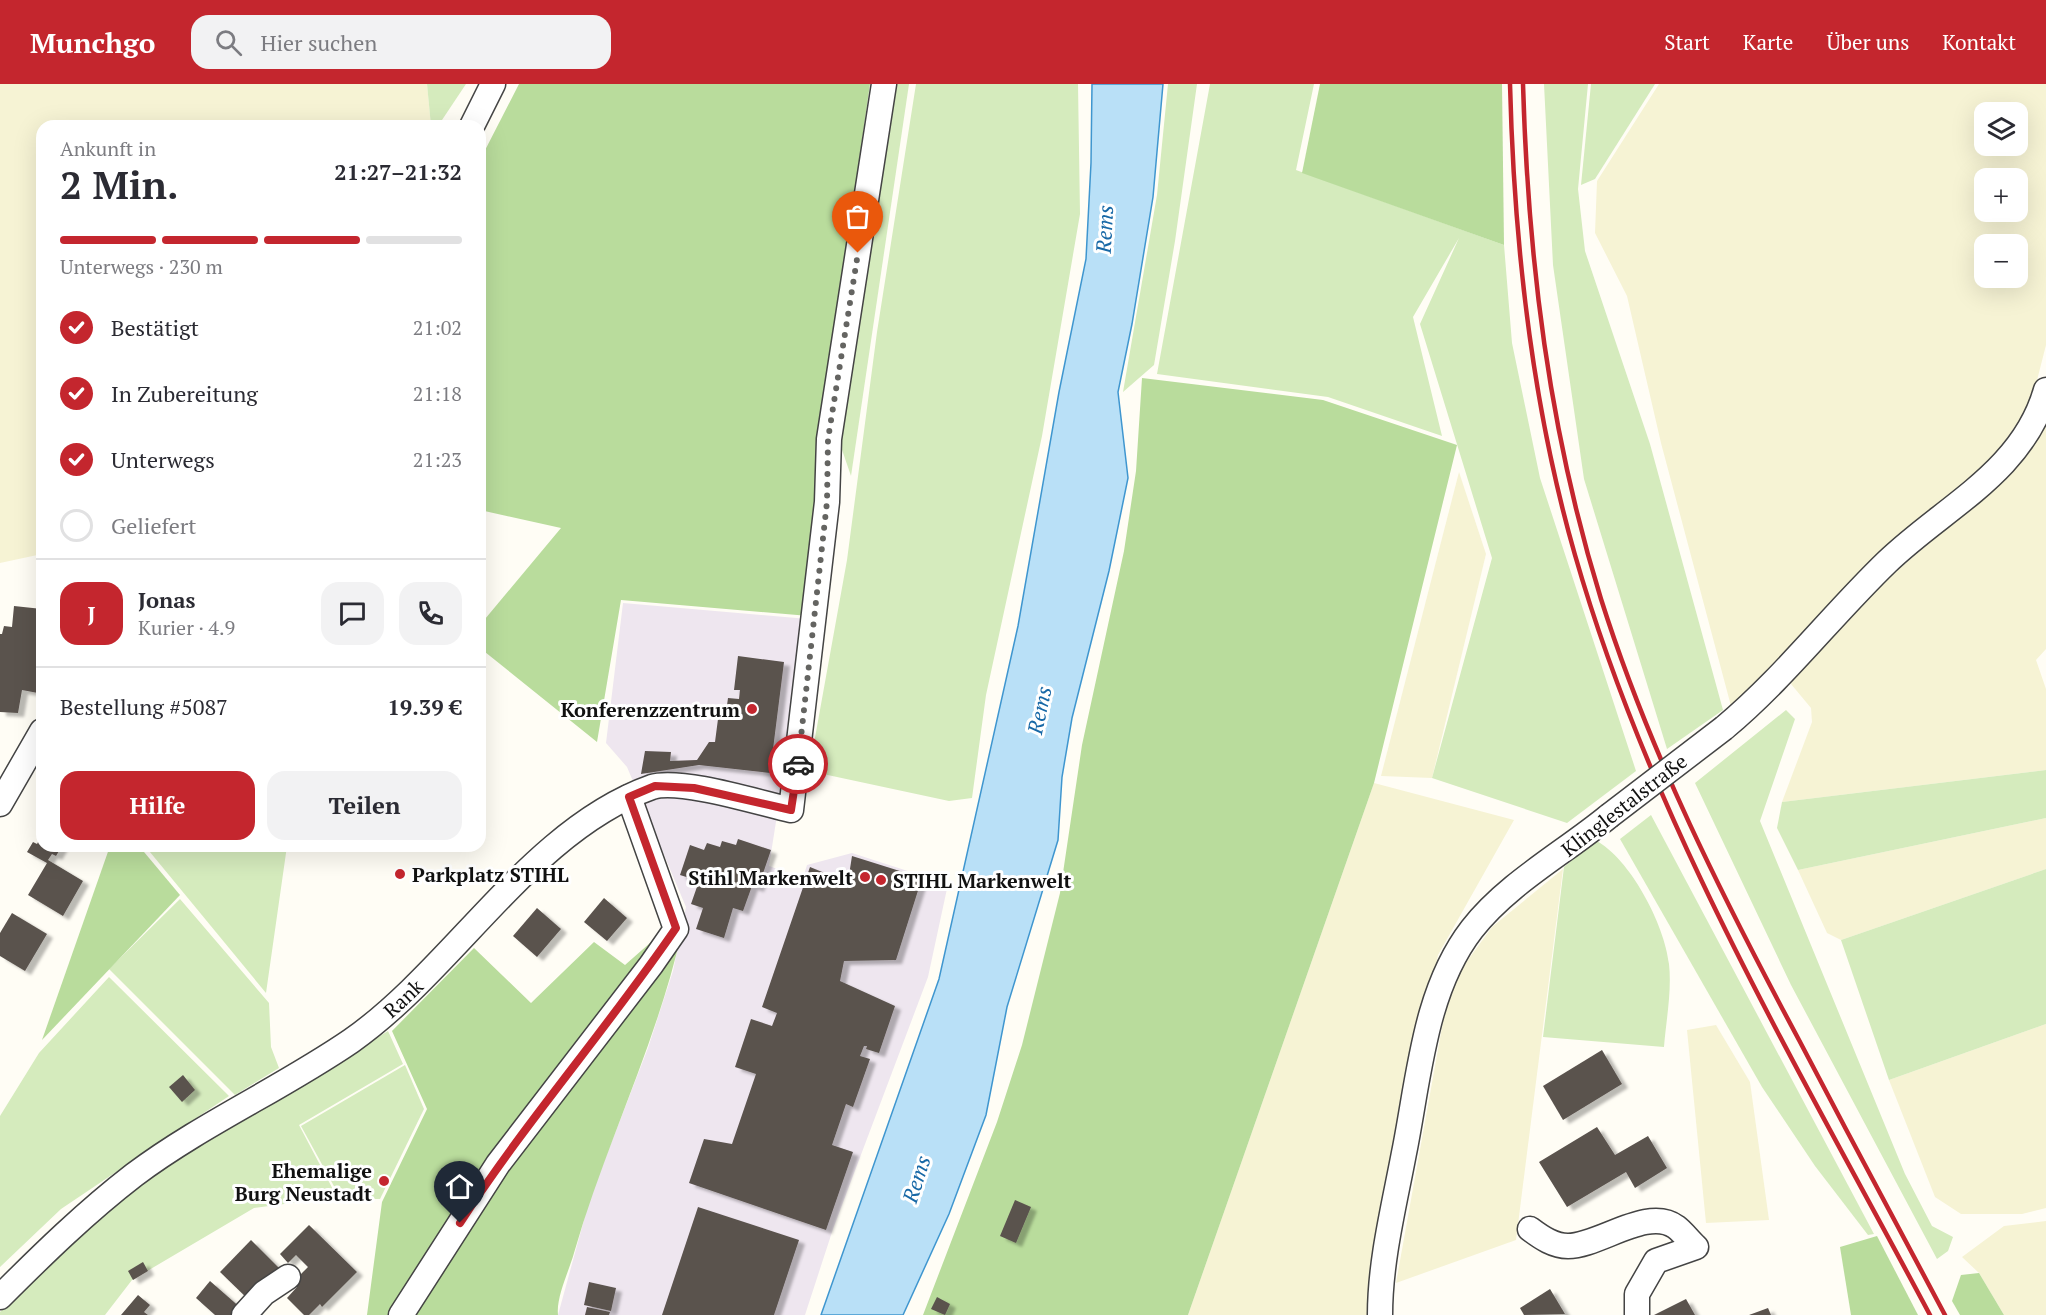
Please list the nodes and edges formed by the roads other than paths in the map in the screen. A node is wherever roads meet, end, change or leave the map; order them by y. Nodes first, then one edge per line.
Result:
1 (493, 84) edge
2 (884, 84) edge
3 (475, 120) edge
4 (2046, 390) edge
5 (36, 741) edge
6 (629, 797) junction
7 (0, 804) edge
8 (1530, 1229) dead end
9 (288, 1277) dead end
10 (0, 1297) edge
11 (244, 1315) edge
12 (401, 1315) edge
13 (1380, 1315) edge
14 (1637, 1315) edge

1 - 3 street
2 - 6 street, Rank
4 - 13 street, Klinglestalstraße, bridge
5 - 7 street
6 - 10 street, Rank
6 - 12 street
8 - 14 street
9 - 11 street

